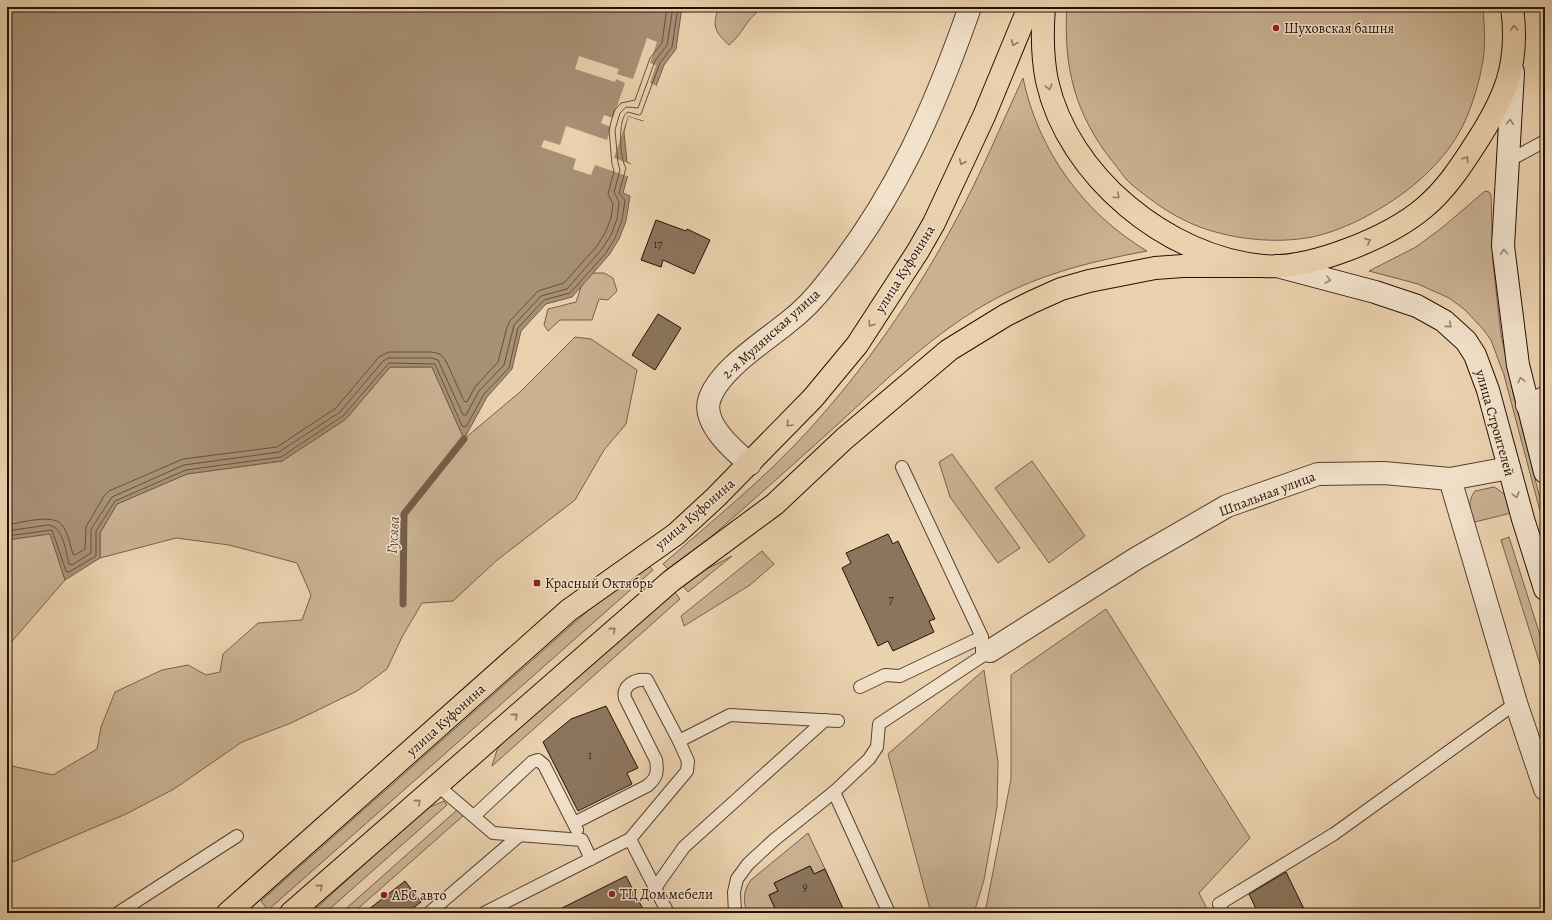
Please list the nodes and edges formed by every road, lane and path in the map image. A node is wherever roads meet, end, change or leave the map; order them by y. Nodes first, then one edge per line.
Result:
1 (970, 7) edge
2 (1029, 7) edge
3 (1044, 7) edge
4 (1512, 7) edge
5 (1514, 61) junction
6 (1545, 141) edge
7 (1508, 160) junction
8 (1270, 266) junction
9 (1536, 401) edge
10 (750, 464) junction
11 (902, 467) dead end
12 (1508, 468) junction
13 (1545, 472) edge
14 (1450, 479) junction
15 (1545, 589) edge
16 (985, 648) junction
17 (860, 687) dead end
18 (1516, 703) junction
19 (825, 720) junction
20 (838, 721) dead end
21 (679, 741) junction
22 (437, 785) junction
23 (1545, 788) edge
24 (834, 792) junction
25 (474, 816) junction
26 (574, 823) junction
27 (520, 835) junction
28 (237, 836) dead end
29 (630, 839) junction
30 (582, 840) junction
31 (591, 859) junction
32 (655, 888) junction
33 (118, 913) edge
34 (228, 913) edge
35 (291, 913) edge
36 (429, 913) edge
37 (484, 913) edge
38 (668, 913) edge
39 (735, 913) edge
40 (889, 913) edge
41 (1223, 913) edge

1 - 10 street, 2-я Мулянская улица
2 -> 10 main road, улица Куфонина
3 -> 8 main road
5 -> 4 main road
7 -> 5 street
8 -> 5 main road
6 - 7 lane
9 -> 7 street
8 -> 12 street, улица Строителей
22 -> 8 main road
9 - 13 street
10 - 34 main road, улица Куфонина
11 - 16 lane
12 - 14 street, Шпальная улица
12 -> 15 street, улица Строителей
14 - 16 street, Шпальная улица
14 - 18 street
16 - 17 lane
16 - 24 lane
18 - 23 street
18 - 41 lane
19 - 20 lane
19 - 21 lane
19 - 32 lane
21 - 26 lane
21 - 29 lane
22 - 25 lane
35 -> 22 main road
24 - 39 lane
24 - 40 lane
25 - 26 lane
25 - 27 lane
26 - 30 lane
27 - 30 lane
27 - 36 lane
28 - 33 lane
29 - 31 lane
29 - 32 lane
30 - 31 lane
31 - 37 lane
32 - 38 lane

